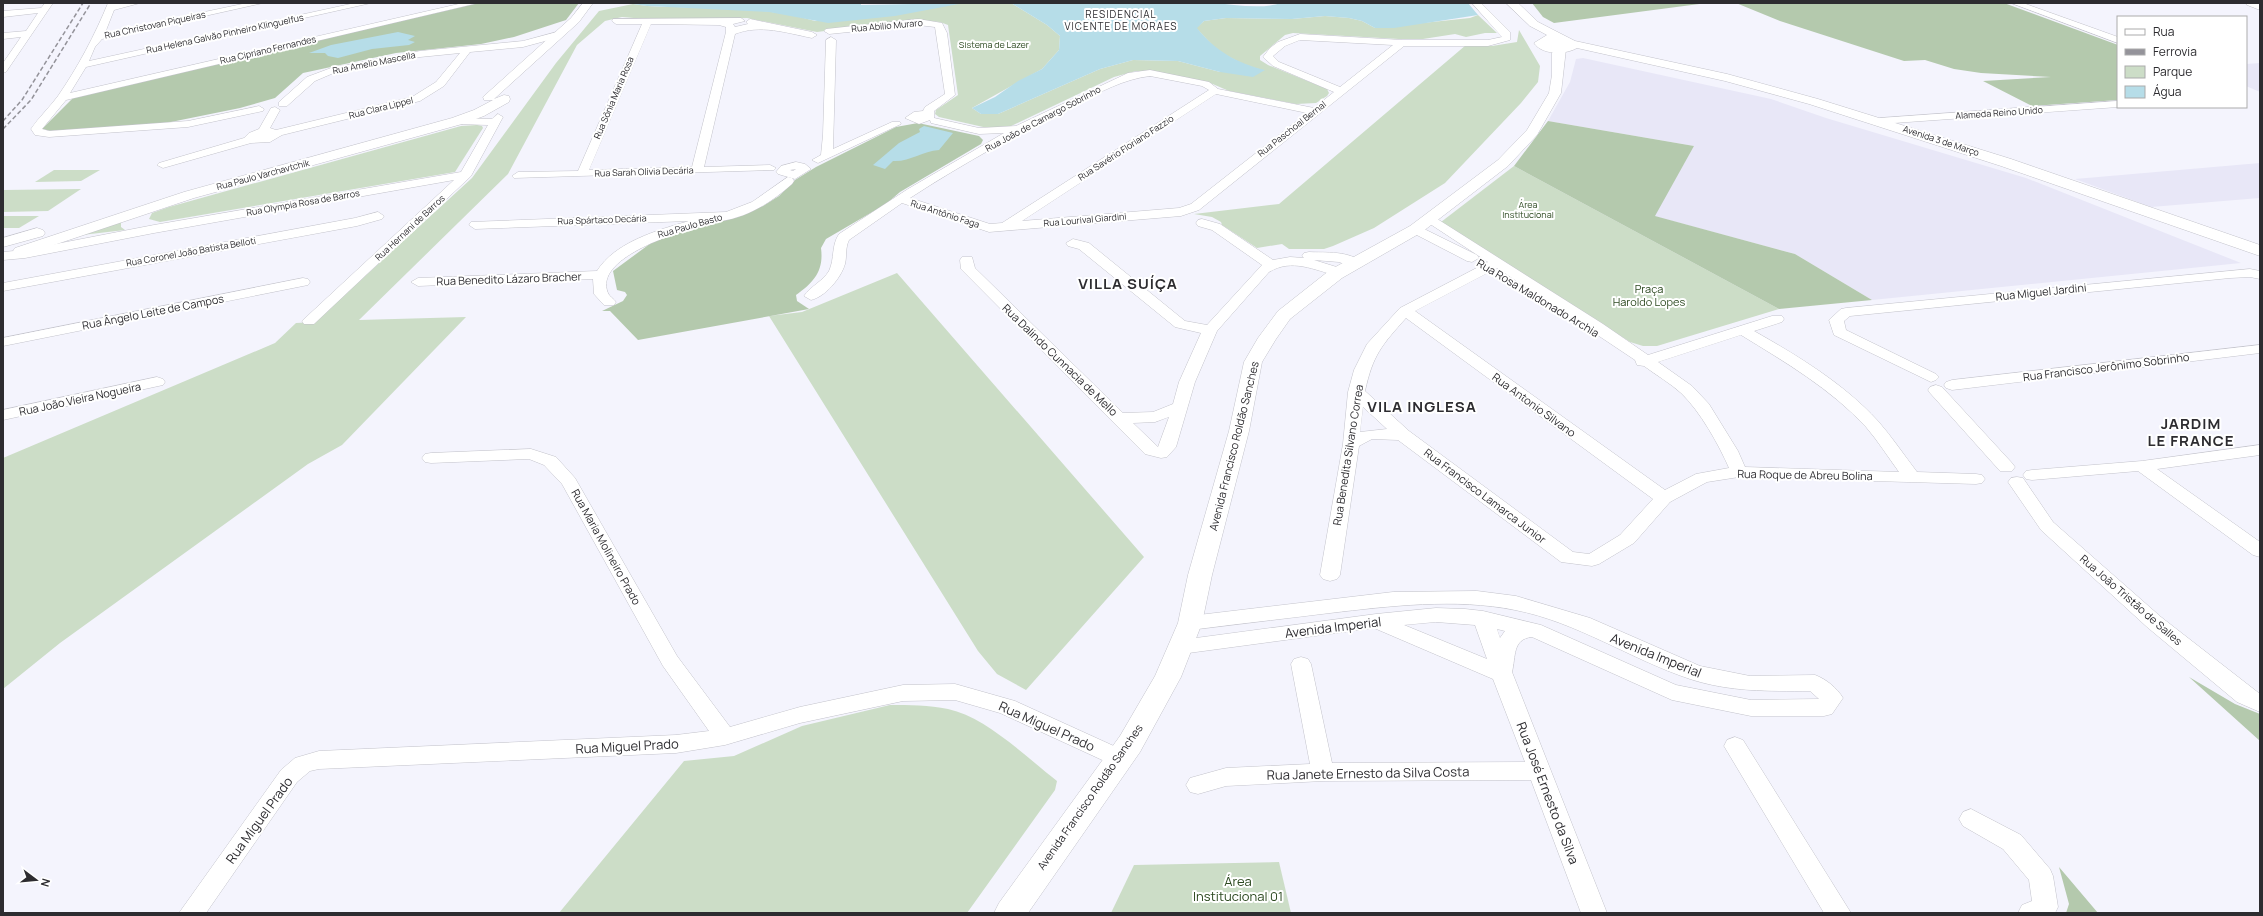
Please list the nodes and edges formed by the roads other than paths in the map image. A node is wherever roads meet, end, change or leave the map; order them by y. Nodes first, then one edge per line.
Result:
1 (136, 3) edge
2 (259, 3) edge
3 (367, 3) edge
4 (474, 3) edge
5 (588, 3) edge
6 (595, 3) edge
7 (1476, 3) edge
8 (2015, 3) edge
9 (2250, 3) edge
10 (1507, 5) edge
11 (47, 6) edge
12 (111, 6) edge
13 (2260, 7) edge
14 (3, 14) edge
15 (616, 21) dead end
16 (573, 22) junction
17 (648, 22) junction
18 (720, 22) junction
19 (745, 23) junction
20 (731, 29) junction
21 (28, 33) junction
22 (829, 35) junction
23 (3, 36) edge
24 (99, 37) junction
25 (548, 40) junction
26 (2117, 40) edge
27 (1402, 43) junction
28 (1543, 45) junction
29 (471, 49) junction
30 (1565, 49) junction
31 (82, 65) junction
32 (3, 70) edge
33 (1214, 91) junction
34 (1341, 91) junction
35 (62, 98) junction
36 (496, 104) junction
37 (2117, 104) edge
38 (279, 107) junction
39 (1315, 111) junction
40 (922, 118) junction
41 (1880, 121) junction
42 (1021, 128) junction
43 (979, 131) junction
44 (263, 132) junction
45 (276, 133) junction
46 (829, 135) junction
47 (864, 138) junction
48 (250, 140) junction
49 (988, 147) junction
50 (821, 158) junction
51 (163, 165) dead end
52 (697, 170) junction
53 (792, 171) junction
54 (467, 174) junction
55 (582, 174) junction
56 (518, 176) dead end
57 (901, 199) junction
58 (1038, 206) junction
59 (137, 211) junction
60 (1181, 212) joint
61 (378, 216) dead end
62 (729, 216) junction
63 (650, 218) junction
64 (1057, 222) junction
65 (1202, 223) dead end
66 (1424, 224) junction
67 (475, 225) dead end
68 (1005, 227) junction
69 (989, 228) joint
70 (154, 229) junction
71 (140, 232) junction
72 (662, 233) junction
73 (1073, 243) dead end
74 (41, 244) junction
75 (9, 251) edge
76 (2260, 251) edge
77 (967, 260) dead end
78 (1267, 262) junction
79 (1493, 264) junction
80 (1347, 268) junction
81 (2255, 274) edge
82 (601, 275) junction
83 (303, 282) dead end
84 (418, 282) dead end
85 (3, 287) edge
86 (811, 296) dead end
87 (610, 302) dead end
88 (1405, 311) junction
89 (1777, 319) dead end
90 (1836, 320) joint
91 (309, 321) dead end
92 (1210, 330) junction
93 (1742, 330) junction
94 (3, 342) edge
95 (2260, 350) edge
96 (1650, 364) junction
97 (157, 382) dead end
98 (1933, 384) junction
99 (1356, 392) junction
100 (1179, 407) junction
101 (3, 415) edge
102 (1120, 418) junction
103 (1403, 435) junction
104 (1351, 444) junction
105 (2260, 450) edge
106 (431, 458) dead end
107 (2142, 466) junction
108 (1739, 472) junction
109 (2018, 475) junction
110 (1912, 478) junction
111 (1976, 479) dead end
112 (1664, 498) junction
113 (2260, 552) edge
114 (1568, 558) joint
115 (1330, 575) dead end
116 (1483, 618) junction
117 (1376, 621) junction
118 (1190, 623) junction
119 (1534, 630) junction
120 (1181, 647) junction
121 (1650, 654) junction
122 (1301, 664) dead end
123 (1502, 674) junction
124 (1672, 692) junction
125 (2260, 704) edge
126 (725, 737) junction
127 (1735, 746) dead end
128 (1119, 758) junction
129 (1539, 771) junction
130 (1323, 772) junction
131 (1198, 785) dead end
132 (1971, 819) dead end
133 (2038, 910) edge
134 (192, 913) edge
135 (1010, 913) edge
136 (1594, 913) edge
137 (1838, 913) edge

1 - 12 street
2 - 24 street, Rua Christovan Piqueiras
3 - 31 street, Rua Helena Galvão Pinheiro Klinguelfus
4 - 35 street, Rua Cipriano Fernandes
5 - 16 street, Rua Paulo Varchavtchik
6 - 16 street, Rua Paulo Varchavtchik
7 - 27 street
8 - 26 street
9 - 13 street
10 - 28 main road, Avenida 3 de Março
10 - 30 main road, Avenida 3 de Março
11 - 14 street
11 - 21 street
12 - 24 street
15 - 17 street, Rua Abilio Muraro
16 - 25 street, Rua Paulo Varchavtchik
16 - 29 street, Rua Amelio Mascella
17 - 18 street, Rua Abilio Muraro
17 - 55 street, Rua Sônia Maria Rosa
18 - 19 street, Rua Abilio Muraro
18 - 20 street, Rua Abilio Muraro
19 - 20 street
19 - 22 street, Rua Abilio Muraro
20 - 52 street
21 - 23 street
21 - 32 street
22 - 40 street, Rua Abilio Muraro
22 - 46 street
24 - 31 street
25 - 29 street, Rua Amelio Mascella
25 - 36 street, Rua Paulo Varchavtchik
27 - 34 street, Rua Paschoal Bernal
27 - 34 street
28 - 30 street
28 - 30 main road
29 - 38 street, Rua Amelio Mascella
29 - 45 street, Rua Clara Lippel
30 - 41 main road, Avenida 3 de Março
30 - 66 street, Avenida Francisco Roldão Sanches
31 - 35 street
33 - 39 street, Rua João de Camargo Sobrinho
33 - 42 street, Rua João de Camargo Sobrinho
33 - 58 street, Rua Savério Floriano Fazzio
34 - 39 street, Rua Paschoal Bernal
35 - 38 street
36 - 54 street, Rua Hernani de Barros
36 - 59 street, Rua Paulo Varchavtchik
36 - 75 street, Rua Paulo Varchavtchik
37 - 41 street, Alameda Reino Unido
38 - 44 street, Rua Amelio Mascella
39 - 60 street, Rua Paschoal Bernal
40 - 43 street
40 - 47 street, Rua Abilio Muraro
41 - 76 main road, Avenida 3 de Março
42 - 43 street
42 - 49 street, Rua João de Camargo Sobrinho
43 - 49 street
44 - 45 street
44 - 48 street
45 - 48 street
46 - 47 street
46 - 50 street
47 - 50 street, Rua Abilio Muraro
48 - 51 street
49 - 57 street, Rua João de Camargo Sobrinho
50 - 53 street, Rua Abilio Muraro
52 - 53 street, Rua Sarah Olívia Decária
52 - 55 street, Rua Sarah Olívia Decária
53 - 62 street, Rua Paulo Basto
54 - 70 street, Rua Olympia Rosa de Barros
54 - 91 street, Rua Hernani de Barros
55 - 56 street, Rua Sarah Olívia Decária
57 - 69 street, Rua Antônio Faga
57 - 86 street, Rua João de Camargo Sobrinho
58 - 64 street
58 - 68 street, Rua Savério Floriano Fazzio
59 - 70 street
59 - 74 street, Rua Paulo Varchavtchik
60 - 64 street, Rua Lourival Giardini
61 - 85 street, Rua Coronel João Batista Belloti
62 - 63 street, Rua Spártaco Decária
62 - 72 street, Rua Paulo Basto
63 - 67 street, Rua Spártaco Decária
63 - 72 street
64 - 68 street, Rua Lourival Giardini
65 - 78 street
66 - 79 street, Rua Rosa Maldonado Archia
66 - 80 street, Avenida Francisco Roldão Sanches
68 - 69 street, Rua Lourival Giardini
70 - 71 street, Rua Olympia Rosa de Barros
71 - 74 street, Rua Olympia Rosa de Barros
71 - 75 street, Rua Olympia Rosa de Barros
72 - 82 street, Rua Paulo Basto
73 - 92 street
74 - 75 street, Rua Paulo Varchavtchik
77 - 102 street, Rua Dalindo Cunnacia de Mello
78 - 80 street
78 - 80 street
78 - 92 street
79 - 88 street, Rua Benedita Silvano Correa
79 - 96 street, Rua Rosa Maldonado Archia
80 - 118 street, Avenida Francisco Roldão Sanches
81 - 90 street, Rua Miguel Jardini
82 - 84 street, Rua Benedito Lázaro Bracher
82 - 87 street
83 - 94 street, Rua Ângelo Leite de Campos
88 - 99 street, Rua Benedita Silvano Correa
88 - 112 street, Rua Antonio Silvano
89 - 93 street
90 - 98 street, Rua João Tristão de Salles
92 - 100 street
93 - 96 street
93 - 110 street
95 - 98 street, Rua Francisco Jerônimo Sobrinho
96 - 108 street, Rua Rosa Maldonado Archia
97 - 101 street, Rua João Vieira Nogueira
98 - 109 street, Rua João Tristão de Salles
99 - 103 street, Rua Francisco Lamarca Junior
99 - 104 street, Rua Benedita Silvano Correa
100 - 102 street
100 - 102 street, Rua Dalindo Cunnacia de Mello
103 - 104 street
103 - 114 street, Rua Francisco Lamarca Junior
104 - 115 street, Rua Benedita Silvano Correa
105 - 107 street
106 - 126 street, Rua Maria Molineiro Prado
107 - 109 street
107 - 113 street
108 - 110 street, Rua Roque de Abreu Bolina
108 - 112 street, Rua Roque de Abreu Bolina
109 - 125 street, Rua João Tristão de Salles
110 - 111 street, Rua Roque de Abreu Bolina
112 - 114 street, Rua Roque de Abreu Bolina
116 - 117 street, Avenida Imperial
116 - 119 street, Avenida Imperial
116 - 123 street, Rua José Ernesto da Silva
117 - 120 street, Avenida Imperial
117 - 123 street
118 - 120 street, Avenida Francisco Roldão Sanches
118 - 121 street, Avenida Imperial
119 - 123 street, Rua José Ernesto da Silva
119 - 124 street, Avenida Imperial
120 - 128 street, Avenida Francisco Roldão Sanches
121 - 124 street
121 - 124 street, Avenida Imperial
122 - 130 street
123 - 129 street, Rua José Ernesto da Silva
126 - 128 street, Rua Miguel Prado
126 - 134 street, Rua Miguel Prado
127 - 137 street
128 - 135 street, Avenida Francisco Roldão Sanches
129 - 130 street, Rua Janete Ernesto da Silva Costa
129 - 136 street, Rua José Ernesto da Silva
130 - 131 street, Rua Janete Ernesto da Silva Costa
132 - 133 street

